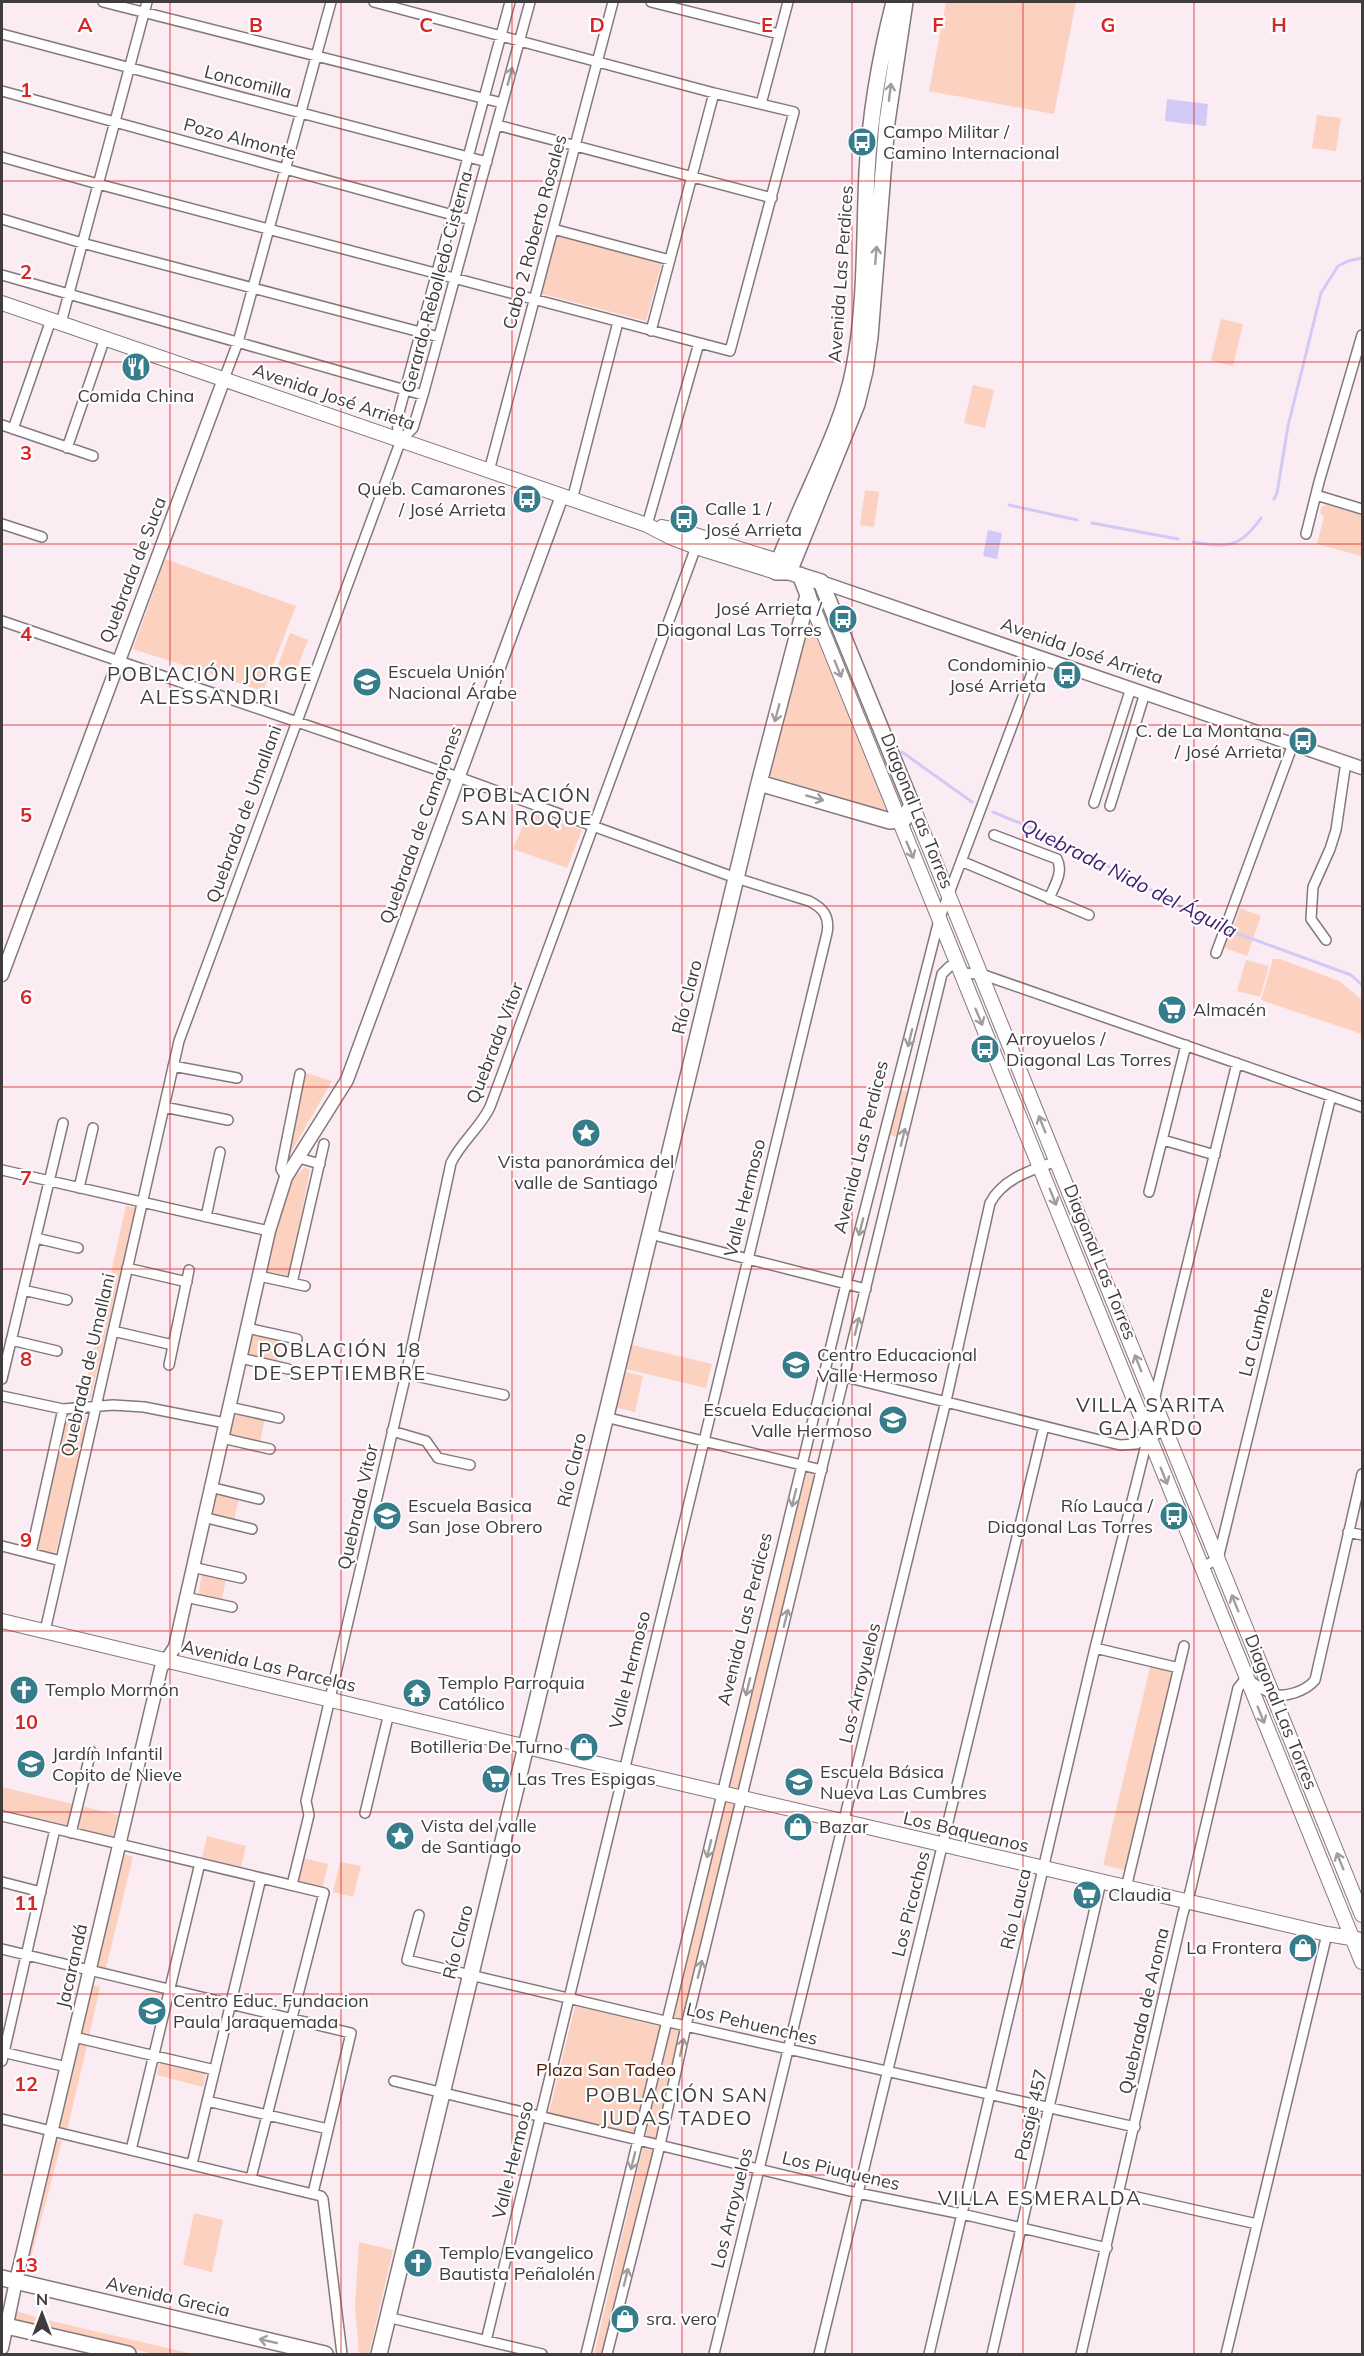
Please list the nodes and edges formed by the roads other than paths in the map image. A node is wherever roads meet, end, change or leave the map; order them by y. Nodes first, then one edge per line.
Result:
1 (103, 2) edge
2 (147, 2) edge
3 (331, 2) edge
4 (374, 2) edge
5 (510, 2) edge
6 (530, 2) edge
7 (613, 2) edge
8 (651, 2) edge
9 (788, 2) edge
10 (894, 2) edge
11 (905, 2) edge
12 (144, 12) junction
13 (2, 34) edge
14 (779, 34) junction
15 (501, 36) junction
16 (519, 40) junction
17 (316, 57) junction
18 (597, 62) junction
19 (129, 69) junction
20 (2, 91) edge
21 (714, 93) junction
22 (484, 99) junction
23 (502, 104) junction
24 (761, 104) junction
25 (300, 112) junction
26 (114, 123) junction
27 (497, 124) junction
28 (575, 146) junction
29 (2, 157) edge
30 (468, 158) junction
31 (487, 162) junction
32 (286, 168) junction
33 (692, 177) junction
34 (98, 184) junction
35 (772, 198) junction
36 (453, 214) junction
37 (2, 219) edge
38 (471, 220) junction
39 (269, 228) junction
40 (553, 229) junction
41 (82, 243) junction
42 (670, 260) junction
43 (436, 274) junction
44 (2, 275) edge
45 (454, 279) junction
46 (253, 288) junction
47 (68, 296) junction
48 (534, 300) junction
49 (2, 303) edge
50 (56, 322) junction
51 (618, 322) junction
52 (651, 331) junction
53 (420, 332) junction
54 (1362, 335) edge
55 (439, 337) junction
56 (105, 338) junction
57 (238, 342) junction
58 (699, 343) junction
59 (224, 379) junction
60 (405, 390) junction
61 (423, 395) junction
62 (2, 426) edge
63 (14, 429) junction
64 (401, 440) junction
65 (68, 448) junction
66 (93, 456) dead end
67 (489, 471) junction
68 (1316, 495) junction
69 (567, 498) junction
70 (1362, 509) edge
71 (2, 524) edge
72 (651, 526) junction
73 (1306, 534) dead end
74 (42, 537) dead end
75 (696, 547) junction
76 (786, 570) junction
77 (821, 582) junction
78 (808, 595) junction
79 (2, 621) edge
80 (1038, 657) junction
81 (118, 660) junction
82 (1131, 688) junction
83 (1145, 693) junction
84 (296, 721) junction
85 (1293, 744) junction
86 (1346, 762) junction
87 (1362, 768) edge
88 (458, 777) junction
89 (759, 783) junction
90 (1094, 803) dead end
91 (912, 805) junction
92 (1110, 806) dead end
93 (898, 821) junction
94 (593, 824) junction
95 (994, 835) dead end
96 (961, 861) junction
97 (736, 878) junction
98 (948, 894) junction
99 (1049, 899) junction
100 (1089, 915) dead end
101 (939, 920) junction
102 (1326, 940) dead end
103 (1216, 953) dead end
104 (958, 968) junction
105 (2, 975) edge
106 (981, 975) junction
107 (1186, 1046) junction
108 (1237, 1063) junction
109 (173, 1066) junction
110 (300, 1074) dead end
111 (237, 1078) dead end
112 (1331, 1096) junction
113 (164, 1107) junction
114 (1362, 1107) edge
115 (228, 1120) dead end
116 (63, 1124) dead end
117 (93, 1128) dead end
118 (1163, 1140) junction
119 (324, 1144) dead end
120 (220, 1152) dead end
121 (1215, 1155) junction
122 (299, 1158) junction
123 (1057, 1161) junction
124 (320, 1164) junction
125 (1041, 1167) junction
126 (2, 1170) edge
127 (286, 1177) junction
128 (49, 1181) junction
129 (79, 1188) junction
130 (1149, 1192) dead end
131 (142, 1202) junction
132 (206, 1217) junction
133 (269, 1231) junction
134 (650, 1234) junction
135 (36, 1238) junction
136 (78, 1248) dead end
137 (748, 1259) junction
138 (127, 1268) junction
139 (189, 1270) dead end
140 (259, 1276) junction
141 (187, 1282) junction
142 (292, 1283) junction
143 (846, 1284) junction
144 (305, 1286) dead end
145 (866, 1289) junction
146 (23, 1290) junction
147 (67, 1300) dead end
148 (247, 1328) junction
149 (113, 1331) junction
150 (297, 1339) dead end
151 (11, 1340) junction
152 (173, 1346) junction
153 (57, 1351) dead end
154 (240, 1358) junction
155 (169, 1365) dead end
156 (288, 1369) dead end
157 (825, 1372) junction
158 (406, 1374) junction
159 (845, 1376) junction
160 (2, 1379) edge
161 (504, 1395) dead end
162 (2, 1398) edge
163 (946, 1401) junction
164 (1154, 1402) junction
165 (96, 1407) junction
166 (229, 1407) junction
167 (63, 1409) junction
168 (605, 1417) junction
169 (279, 1418) dead end
170 (225, 1423) junction
171 (1044, 1426) junction
172 (392, 1431) junction
173 (1166, 1431) junction
174 (1148, 1437) junction
175 (222, 1438) junction
176 (702, 1441) junction
177 (270, 1449) dead end
178 (470, 1465) dead end
179 (802, 1466) junction
180 (822, 1470) junction
181 (1362, 1474) edge
182 (210, 1487) junction
183 (260, 1499) dead end
184 (203, 1517) junction
185 (252, 1529) dead end
186 (1348, 1532) junction
187 (1362, 1535) edge
188 (2, 1546) edge
189 (31, 1553) junction
190 (1218, 1559) junction
191 (61, 1561) junction
192 (192, 1567) junction
193 (1202, 1567) junction
194 (241, 1578) dead end
195 (185, 1597) junction
196 (232, 1607) dead end
197 (2, 1621) edge
198 (45, 1631) junction
199 (1184, 1646) dead end
200 (1095, 1648) junction
201 (167, 1660) junction
202 (1179, 1668) junction
203 (1246, 1678) junction
204 (1272, 1694) junction
205 (330, 1699) junction
206 (389, 1713) junction
207 (527, 1746) junction
208 (91, 1751) dead end
209 (623, 1770) junction
210 (723, 1792) junction
211 (742, 1797) junction
212 (365, 1813) dead end
213 (2, 1816) edge
214 (843, 1821) junction
215 (55, 1829) junction
216 (71, 1833) junction
217 (118, 1844) junction
218 (942, 1845) junction
219 (200, 1863) junction
220 (1043, 1868) junction
221 (261, 1878) junction
222 (2, 1882) edge
223 (1101, 1882) junction
224 (292, 1886) junction
225 (1126, 1888) junction
226 (41, 1892) junction
227 (1186, 1902) junction
228 (419, 1915) dead end
229 (1362, 1915) edge
230 (1328, 1934) junction
231 (1357, 1939) edge
232 (2, 1949) edge
233 (26, 1955) junction
234 (1362, 1962) edge
235 (90, 1970) junction
236 (470, 1975) junction
237 (169, 1989) junction
238 (569, 1998) junction
239 (231, 2004) junction
240 (292, 2019) junction
241 (667, 2021) junction
242 (686, 2026) junction
243 (74, 2037) junction
244 (789, 2049) junction
245 (2, 2055) edge
246 (154, 2056) junction
247 (67, 2067) junction
248 (215, 2070) junction
249 (888, 2071) junction
250 (394, 2081) dead end
251 (441, 2093) junction
252 (990, 2094) junction
253 (207, 2101) junction
254 (1049, 2107) junction
255 (267, 2115) junction
256 (540, 2117) junction
257 (2, 2119) edge
258 (1135, 2127) junction
259 (328, 2129) junction
260 (52, 2131) junction
261 (638, 2140) junction
262 (660, 2145) junction
263 (131, 2150) junction
264 (192, 2164) junction
265 (758, 2169) junction
266 (251, 2178) junction
267 (312, 2193) junction
268 (858, 2193) junction
269 (1119, 2193) junction
270 (962, 2214) junction
271 (1257, 2224) junction
272 (1022, 2228) junction
273 (1107, 2248) junction
274 (9, 2279) edge
275 (387, 2317) junction
276 (4, 2325) edge
277 (486, 2341) junction
278 (2, 2348) edge
279 (128, 2355) edge
280 (325, 2355) edge
281 (342, 2355) edge
282 (379, 2355) edge
283 (542, 2355) edge
284 (586, 2355) edge
285 (607, 2355) edge
286 (714, 2355) edge
287 (819, 2355) edge
288 (929, 2355) edge
289 (992, 2355) edge
290 (1081, 2355) edge
291 (1226, 2355) edge

1 - 12 street
2 - 12 street
3 - 17 street
4 - 15 street
5 - 15 street, Gerardo Rebolledo Cisterna
6 - 16 street, Gerardo Rebolledo Cisterna
7 - 18 street, Cabo 2 Roberto Rosales
8 - 14 street
9 - 14 street
10 - 76 main road, Avenida Las Perdices
76 -> 11 main road, Avenida Las Perdices
12 - 17 street
12 - 19 street
13 - 19 street, Loncomilla
14 - 24 street
15 - 16 street
15 - 22 street, Gerardo Rebolledo Cisterna
16 - 18 street
23 -> 16 street, Gerardo Rebolledo Cisterna
17 - 22 street
17 - 25 street
18 - 21 street
18 - 28 street, Cabo 2 Roberto Rosales
19 - 25 street, Loncomilla
19 - 26 street
20 - 26 street, Pozo Almonte
21 - 24 street
21 - 33 street
22 - 23 street
22 - 30 street, Gerardo Rebolledo Cisterna
23 - 27 street, Gerardo Rebolledo Cisterna
24 - 35 street
25 - 30 street, Loncomilla
25 - 32 street
26 - 32 street, Pozo Almonte
26 - 34 street
27 - 28 street
27 - 31 street, Gerardo Rebolledo Cisterna
28 - 33 street
28 - 40 street, Cabo 2 Roberto Rosales
29 - 34 street
30 - 31 street, Loncomilla
30 - 36 street, Gerardo Rebolledo Cisterna
31 - 38 street, Gerardo Rebolledo Cisterna
32 - 36 street, Pozo Almonte
32 - 39 street
33 - 35 street
33 - 42 street
34 - 39 street
34 - 41 street
35 - 58 street
36 - 38 street, Pozo Almonte
36 - 43 street, Gerardo Rebolledo Cisterna
37 - 41 street
38 - 45 street, Gerardo Rebolledo Cisterna
39 - 43 street
39 - 46 street
40 - 42 street
40 - 48 street, Cabo 2 Roberto Rosales
41 - 46 street
41 - 47 street
42 - 52 street
43 - 45 street
43 - 53 street, Gerardo Rebolledo Cisterna
44 - 47 street
45 - 48 street
45 - 55 street, Gerardo Rebolledo Cisterna
46 - 53 street
46 - 57 street
47 - 50 street
47 - 57 street
48 - 51 street
48 - 67 street, Cabo 2 Roberto Rosales
49 - 50 main road, Avenida José Arrieta
50 - 56 main road, Avenida José Arrieta
50 - 63 street
51 - 52 street
51 - 69 street
52 - 58 street
53 - 55 street
53 - 60 street, Gerardo Rebolledo Cisterna
54 - 68 street
55 - 61 street, Gerardo Rebolledo Cisterna
56 - 59 main road, Avenida José Arrieta
56 - 65 street
57 - 59 street
57 - 60 street
58 - 72 street
59 - 64 main road, Avenida José Arrieta
59 - 81 street, Quebrada de Suca
60 - 61 street
60 - 64 street, Gerardo Rebolledo Cisterna
61 - 64 street, Gerardo Rebolledo Cisterna
62 - 63 street
63 - 65 street
64 - 67 main road, Avenida José Arrieta
64 - 84 street, Quebrada de Umallani
65 - 66 street
67 - 69 main road, Avenida José Arrieta
68 - 70 street
68 - 73 street
69 - 72 main road, Avenida José Arrieta
69 - 88 street, Quebrada de Camarones
71 - 74 street
72 - 75 main road, Avenida José Arrieta
72 - 76 main road, Avenida José Arrieta
75 - 76 main road, Avenida José Arrieta
75 - 94 street, Quebrada Vitor
76 - 77 main road, Avenida José Arrieta
76 - 78 main road, Diagonal Las Torres
77 - 80 street, Avenida José Arrieta
77 - 91 main road, Diagonal Las Torres
78 -> 89 main road, Río Claro
78 -> 93 main road, Diagonal Las Torres
79 - 81 street, Valle Hermoso
80 - 82 street, Avenida José Arrieta
80 - 96 street, Avenida Las Perdices
81 - 84 street, Valle Hermoso
81 - 105 street, Quebrada de Suca
82 - 83 street, Avenida José Arrieta
82 - 90 street
83 - 85 street, Avenida José Arrieta
83 - 92 street
84 - 88 street, Valle Hermoso
84 - 109 street, Quebrada de Umallani
85 - 86 street, Avenida José Arrieta
85 - 103 street
86 - 87 street, Avenida José Arrieta
86 - 102 street
88 - 94 street, Valle Hermoso
88 - 122 street, Quebrada de Camarones
89 -> 93 main road
89 - 97 main road, Río Claro
91 - 93 main road
91 - 98 main road, Diagonal Las Torres
93 -> 101 main road, Diagonal Las Torres
94 - 97 street, Valle Hermoso
94 - 158 street, Quebrada Vitor
95 - 99 street
96 - 98 street, Avenida Las Perdices
96 - 99 street
97 - 134 main road, Río Claro
97 - 137 street, Valle Hermoso
98 - 101 street, Avenida Las Perdices
98 - 106 main road, Diagonal Las Torres
99 - 100 street
101 - 104 main road, Diagonal Las Torres
101 -> 143 street, Avenida Las Perdices
104 - 106 street
104 -> 125 main road, Diagonal Las Torres
145 -> 104 street, Avenida Las Perdices
106 - 107 street
123 -> 106 main road, Diagonal Las Torres
107 - 108 street
107 - 118 street
108 - 112 street
108 - 121 street
109 - 111 street
109 - 113 street, Quebrada de Umallani
110 - 127 street, Quebrada de Camarones
112 - 114 street
112 - 190 street, La Cumbre
113 - 115 street
113 - 131 street, Quebrada de Umallani
116 - 128 street
117 - 129 street
118 - 121 street
118 - 130 street
119 - 124 street
120 - 132 street
121 - 164 street
122 - 124 street
122 - 127 street, Quebrada de Camarones
123 - 125 street, Los Arroyuelos
164 -> 123 main road, Diagonal Las Torres
124 - 142 street
125 - 163 street, Los Arroyuelos
125 -> 174 main road, Diagonal Las Torres
126 - 128 street
127 - 133 street, Quebrada de Camarones
128 - 129 street
128 - 135 street
129 - 131 street
131 - 132 street
131 - 138 street, Quebrada de Umallani
132 - 133 street
133 - 140 street, Quebrada de Camarones
134 - 137 street
134 - 168 main road, Río Claro
135 - 136 street
135 - 146 street
137 - 143 street
137 - 176 street, Valle Hermoso
138 - 141 street
138 - 149 street, Quebrada de Umallani
139 - 141 street
140 - 142 street
140 - 148 street, Quebrada de Camarones
141 - 152 street
142 - 144 street
143 - 145 street
143 - 157 street, Avenida Las Perdices
159 -> 145 street, Avenida Las Perdices
146 - 147 street
146 - 151 street
148 - 150 street
148 - 154 street, Quebrada de Camarones
149 - 152 street
149 - 165 street, Quebrada de Umallani
151 - 153 street
151 - 160 street
152 - 155 street
154 - 156 street
154 - 166 street, Quebrada de Camarones
157 - 159 street
157 - 179 street, Avenida Las Perdices
158 - 161 street
158 - 172 street, Quebrada Vitor
159 - 163 street
159 - 180 street, Avenida Las Perdices
162 - 167 street
163 - 171 street
163 - 214 street, Los Arroyuelos
164 - 173 main road, Diagonal Las Torres
164 - 174 street, Río Lauca
165 - 167 street
165 - 170 street
165 - 191 street, Quebrada de Umallani
166 - 169 street
166 - 170 street, Quebrada de Camarones
167 - 189 street, Quebrada de Umallani
168 - 176 street
168 - 207 main road, Río Claro
170 - 175 street, Quebrada de Camarones
171 - 174 street
171 - 218 street, Los Picachos
172 - 178 street
172 - 205 street, Quebrada Vitor
173 - 174 street
173 - 190 main road, Diagonal Las Torres
174 -> 193 main road, Diagonal Las Torres
174 - 200 street, Río Lauca
175 - 177 street
175 - 182 street, Quebrada de Camarones
176 - 179 street
176 - 209 street, Valle Hermoso
179 - 180 street
179 -> 210 street, Avenida Las Perdices
211 -> 180 street, Avenida Las Perdices
181 - 186 street
182 - 183 street
182 - 184 street, Quebrada de Camarones
184 - 185 street
184 - 192 street, Quebrada de Camarones
186 - 187 street
186 - 204 street
188 - 189 street
189 - 191 street
190 - 193 street
204 -> 190 main road, Diagonal Las Torres
191 - 198 street, Quebrada de Umallani
192 - 194 street
192 - 195 street, Quebrada de Camarones
193 - 203 main road, Diagonal Las Torres
195 - 196 street
195 - 201 street, Quebrada de Camarones
197 - 198 main road, Avenida Las Parcelas
198 - 201 main road, Avenida Las Parcelas
199 - 202 street
200 - 202 street
200 - 220 street, Río Lauca
201 - 205 main road, Avenida Las Parcelas
201 - 217 street, Jacarandá
202 - 225 street
203 - 204 street
203 - 227 street, Quebrada de Aroma
203 -> 231 main road, Diagonal Las Torres
229 -> 204 main road, Diagonal Las Torres
205 - 206 main road, Avenida Las Parcelas
205 - 224 street, Quebrada Vitor
206 - 207 main road, Avenida Las Parcelas
206 - 212 street
207 - 209 main road, Los Baqueanos
207 - 236 main road, Río Claro
208 - 216 street
209 - 210 main road, Los Baqueanos
209 - 238 street, Valle Hermoso
210 - 211 main road, Los Baqueanos
210 -> 241 street, Avenida Las Perdices
211 - 214 main road, Los Baqueanos
242 -> 211 street, Avenida Las Perdices
213 - 215 street
214 - 218 main road, Los Baqueanos
214 - 244 street, Los Arroyuelos
215 - 216 street
215 - 226 street
216 - 217 street
217 - 219 street
217 - 235 street, Jacarandá
218 - 220 main road, Los Baqueanos
218 - 249 street, Los Picachos
219 - 221 street
219 - 237 street
220 - 223 main road, Los Baqueanos
220 - 252 street, Río Lauca
221 - 224 street
221 - 239 street
222 - 226 street
223 - 225 main road, Los Baqueanos
223 - 254 street, Pasaje 457
224 - 240 street
225 - 227 main road, Los Baqueanos
226 - 233 street
227 - 230 main road, Los Baqueanos
227 - 258 street, Quebrada de Aroma
228 - 236 street, Los Pehuenches
230 - 231 main road, Los Baqueanos
230 - 271 street
231 - 234 main road, Diagonal Las Torres
232 - 233 street
233 - 235 street
233 - 245 street
235 - 237 street
235 - 243 street, Jacarandá
236 - 238 street, Los Pehuenches
236 - 251 main road, Río Claro
237 - 239 street
237 - 246 street
238 - 241 street, Los Pehuenches
238 - 256 street, Valle Hermoso
239 - 240 street
239 - 248 street
240 - 255 street
240 - 259 street
241 - 242 street, Los Pehuenches
241 - 261 street, Avenida Las Perdices
242 - 244 street, Los Pehuenches
262 -> 242 street, Avenida Las Perdices
243 - 246 street
243 - 247 street, Jacarandá
244 - 249 street, Los Pehuenches
244 - 265 street, Los Arroyuelos
245 - 247 street
246 - 248 street
246 - 263 street
247 - 260 street, Jacarandá
248 - 253 street
249 - 252 street, Los Pehuenches
249 - 268 street, Los Picachos
250 - 251 street, Los Piuquenes
251 - 256 street, Los Piuquenes
251 - 275 main road, Río Claro
252 - 254 street, Los Pehuenches
252 - 270 street, Río Lauca
253 - 255 street
253 - 264 street
254 - 258 street, Los Pehuenches
254 - 272 street, Pasaje 457
255 - 259 street
255 - 266 street
256 - 261 street, Los Piuquenes
256 - 277 street, Valle Hermoso
257 - 260 street
258 - 269 street, Quebrada de Aroma
259 - 267 street
260 - 263 street
260 - 274 street, Jacarandá
261 - 262 street, Los Piuquenes
261 -> 284 street, Avenida Las Perdices
262 - 265 street, Los Piuquenes
285 -> 262 street, Avenida Las Perdices
263 - 264 street
264 - 266 street
265 - 268 street, Los Piuquenes
265 - 286 street, Los Arroyuelos
266 - 267 street
267 - 281 street
268 - 270 street, Los Piuquenes
268 - 287 street, Los Picachos
269 - 271 street
269 - 273 street, Quebrada de Aroma
270 - 272 street, Los Piuquenes
270 - 288 street, Río Lauca
271 - 291 street
272 - 273 street, Los Piuquenes
272 - 289 street, Pasaje 457
273 - 290 street, Quebrada de Aroma
274 - 276 street, Jacarandá
280 -> 274 main road, Avenida Grecia
275 - 277 street
275 - 282 main road, Río Claro
276 - 278 street, Jacarandá
276 - 279 main road
277 - 283 street

